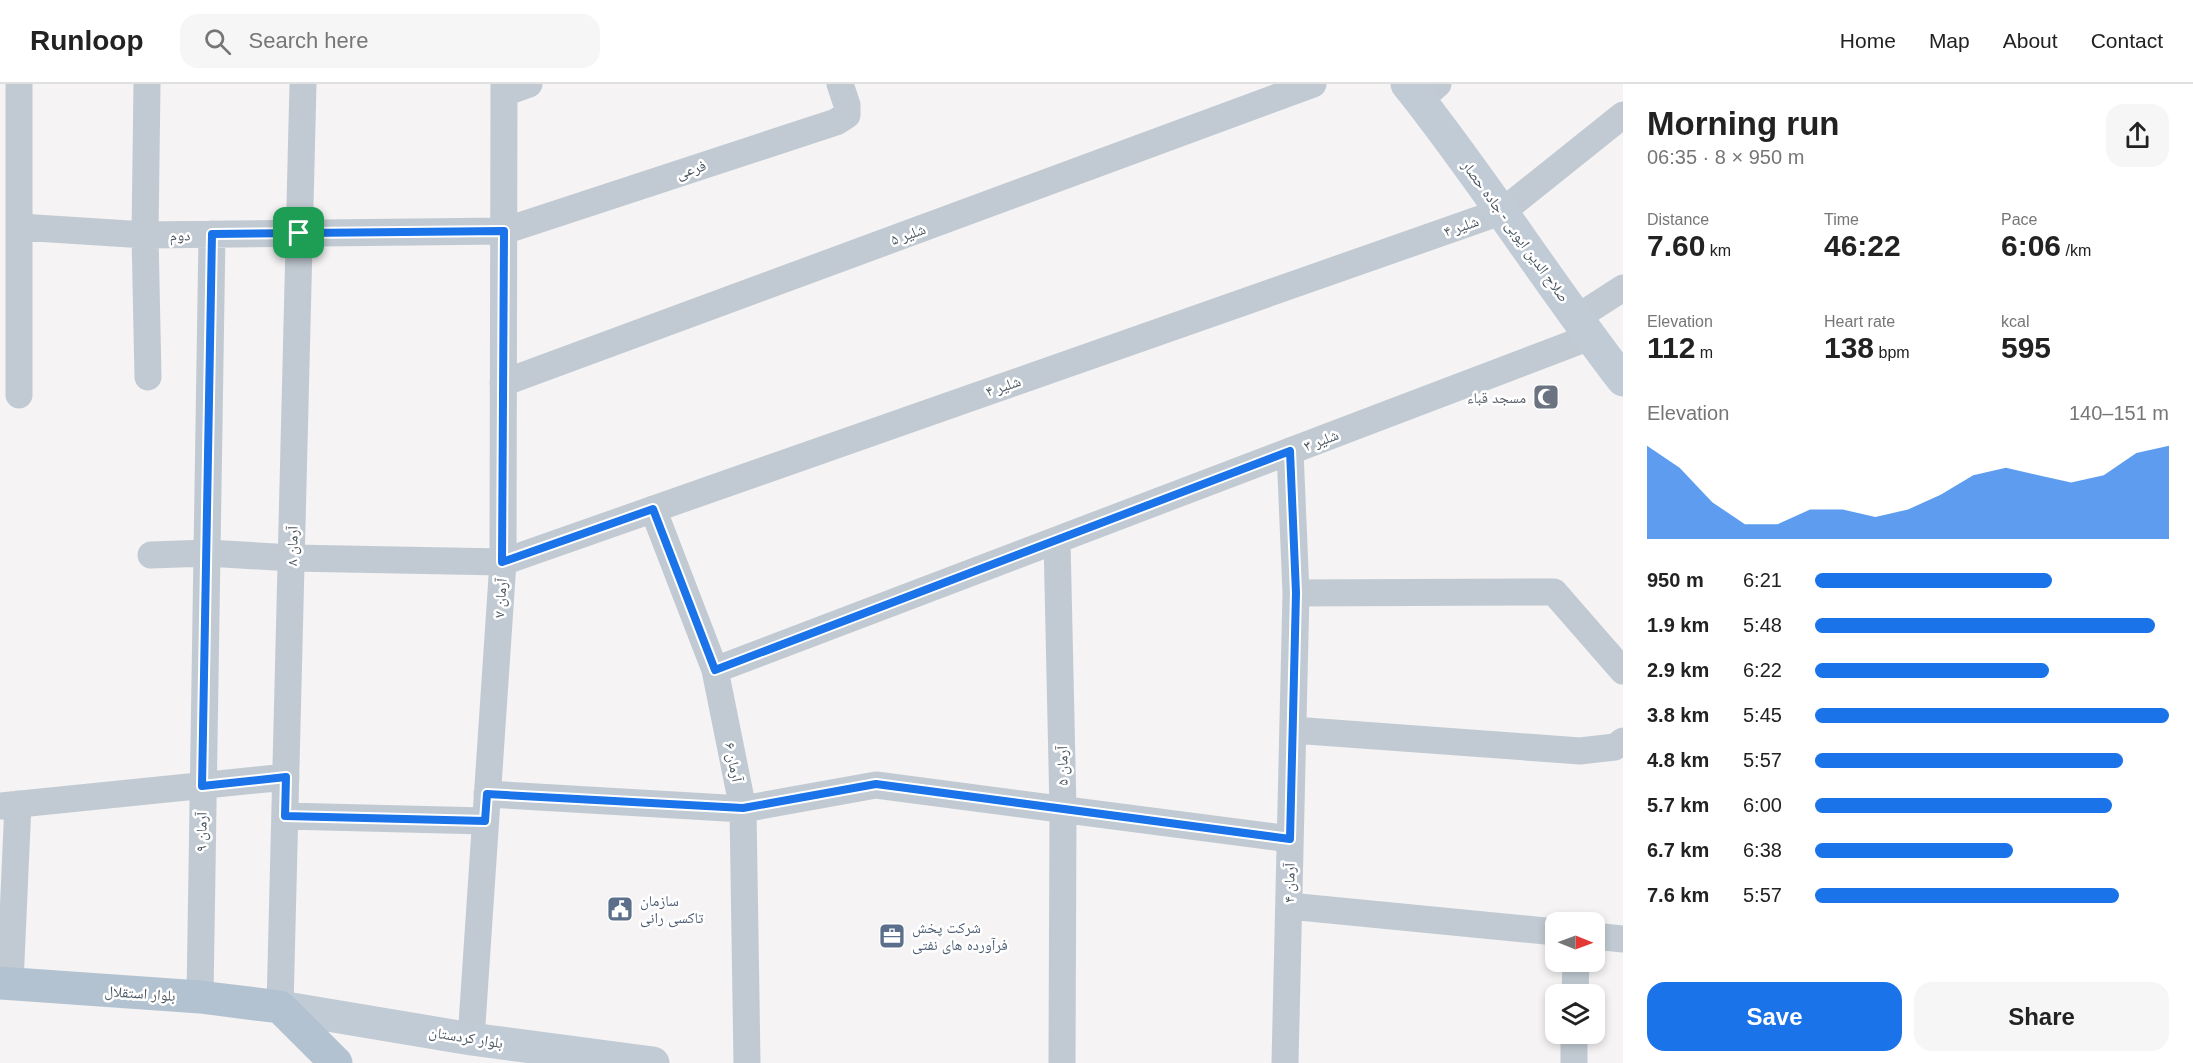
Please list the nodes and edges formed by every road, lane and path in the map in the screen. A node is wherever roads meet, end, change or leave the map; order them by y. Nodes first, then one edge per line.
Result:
1 (19, 84) edge
2 (147, 84) edge
3 (303, 84) edge
4 (529, 84) edge
5 (840, 84) edge
6 (1313, 84) edge
7 (504, 88) edge
8 (1422, 89) edge
9 (1623, 115) edge
10 (1503, 211) junction
11 (20, 227) junction
12 (504, 231) junction
13 (299, 233) junction
14 (212, 234) junction
15 (144, 235) junction
16 (1623, 288) edge
17 (1584, 327) junction
18 (148, 377) dead end
19 (1623, 380) edge
20 (503, 383) junction
21 (19, 395) dead end
22 (1290, 451) junction
23 (653, 509) junction
24 (1057, 540) junction
25 (207, 553) junction
26 (151, 555) dead end
27 (291, 558) junction
28 (502, 562) junction
29 (1296, 593) junction
30 (715, 670) junction
31 (1623, 671) edge
32 (1293, 730) junction
33 (1623, 741) edge
34 (286, 777) junction
35 (202, 786) junction
36 (487, 794) junction
37 (9, 805) edge
38 (743, 808) junction
39 (1063, 810) junction
40 (285, 816) junction
41 (485, 821) junction
42 (1290, 839) junction
43 (1289, 906) junction
44 (1545, 931) edge
45 (1605, 937) edge
46 (1623, 939) edge
47 (5, 983) edge
48 (200, 997) junction
49 (280, 1007) junction
50 (471, 1039) junction
51 (1574, 1044) edge
52 (336, 1063) edge
53 (653, 1063) edge
54 (747, 1063) edge
55 (1062, 1063) edge
56 (1285, 1063) edge
57 (1574, 1063) edge

1 - 11 street
2 - 15 street
3 - 13 street, آرمان ۸
4 - 7 street
5 - 12 street, فرعی
6 - 20 street, شلیر ۵
7 - 12 street, آرمان ۷
8 - 10 main road, صلاح الدین ایوبی - جاده حصار
9 - 10 street, شلیر ۴
10 - 17 main road, صلاح الدین ایوبی - جاده حصار
10 - 23 street, شلیر ۴
11 - 15 street, دوم
11 - 21 street
12 - 13 street, دوم
12 - 20 street, آرمان ۷
13 - 14 street, دوم
13 - 27 street, آرمان ۸
14 - 15 street, دوم
14 - 25 street, آرمان ۹
15 - 18 street
16 - 17 street, شلیر ۳
17 - 19 main road, صلاح الدین ایوبی - جاده حصار
17 - 22 street, شلیر ۳
20 - 28 street, آرمان ۷
22 - 24 street, شلیر ۳
22 - 29 street, آرمان ۴
23 - 28 street, شلیر ۴
23 - 30 street, آرمان ۶
24 - 30 street, شلیر ۳
24 - 39 street, آرمان ۵
25 - 26 street
25 - 27 street
25 - 35 street, آرمان ۹
27 - 28 street
27 - 34 street, آرمان ۸
28 - 36 street, آرمان ۷
29 - 31 street
29 - 32 street, آرمان ۴
30 - 38 street, آرمان ۶
32 - 33 street
32 - 42 street, آرمان ۴
34 - 35 street
34 - 40 street, آرمان ۸
35 - 37 street
35 - 48 street, آرمان ۹
36 - 38 street
36 - 41 street, آرمان ۷
37 - 47 street
38 - 39 street
38 - 54 street, آرمان ۶
39 - 42 street
39 - 55 street, آرمان ۵
40 - 41 street
40 - 49 street, آرمان ۸
41 - 50 street, آرمان ۷
42 - 43 street, آرمان ۴
43 - 44 street
43 - 56 street, آرمان ۴
45 - 46 street
47 - 48 main road, بلوار استقلال
48 - 49 main road, بلوار استقلال
49 - 50 main road, بلوار کردستان
49 - 52 main road
50 - 53 main road, بلوار کردستان
51 - 57 street

